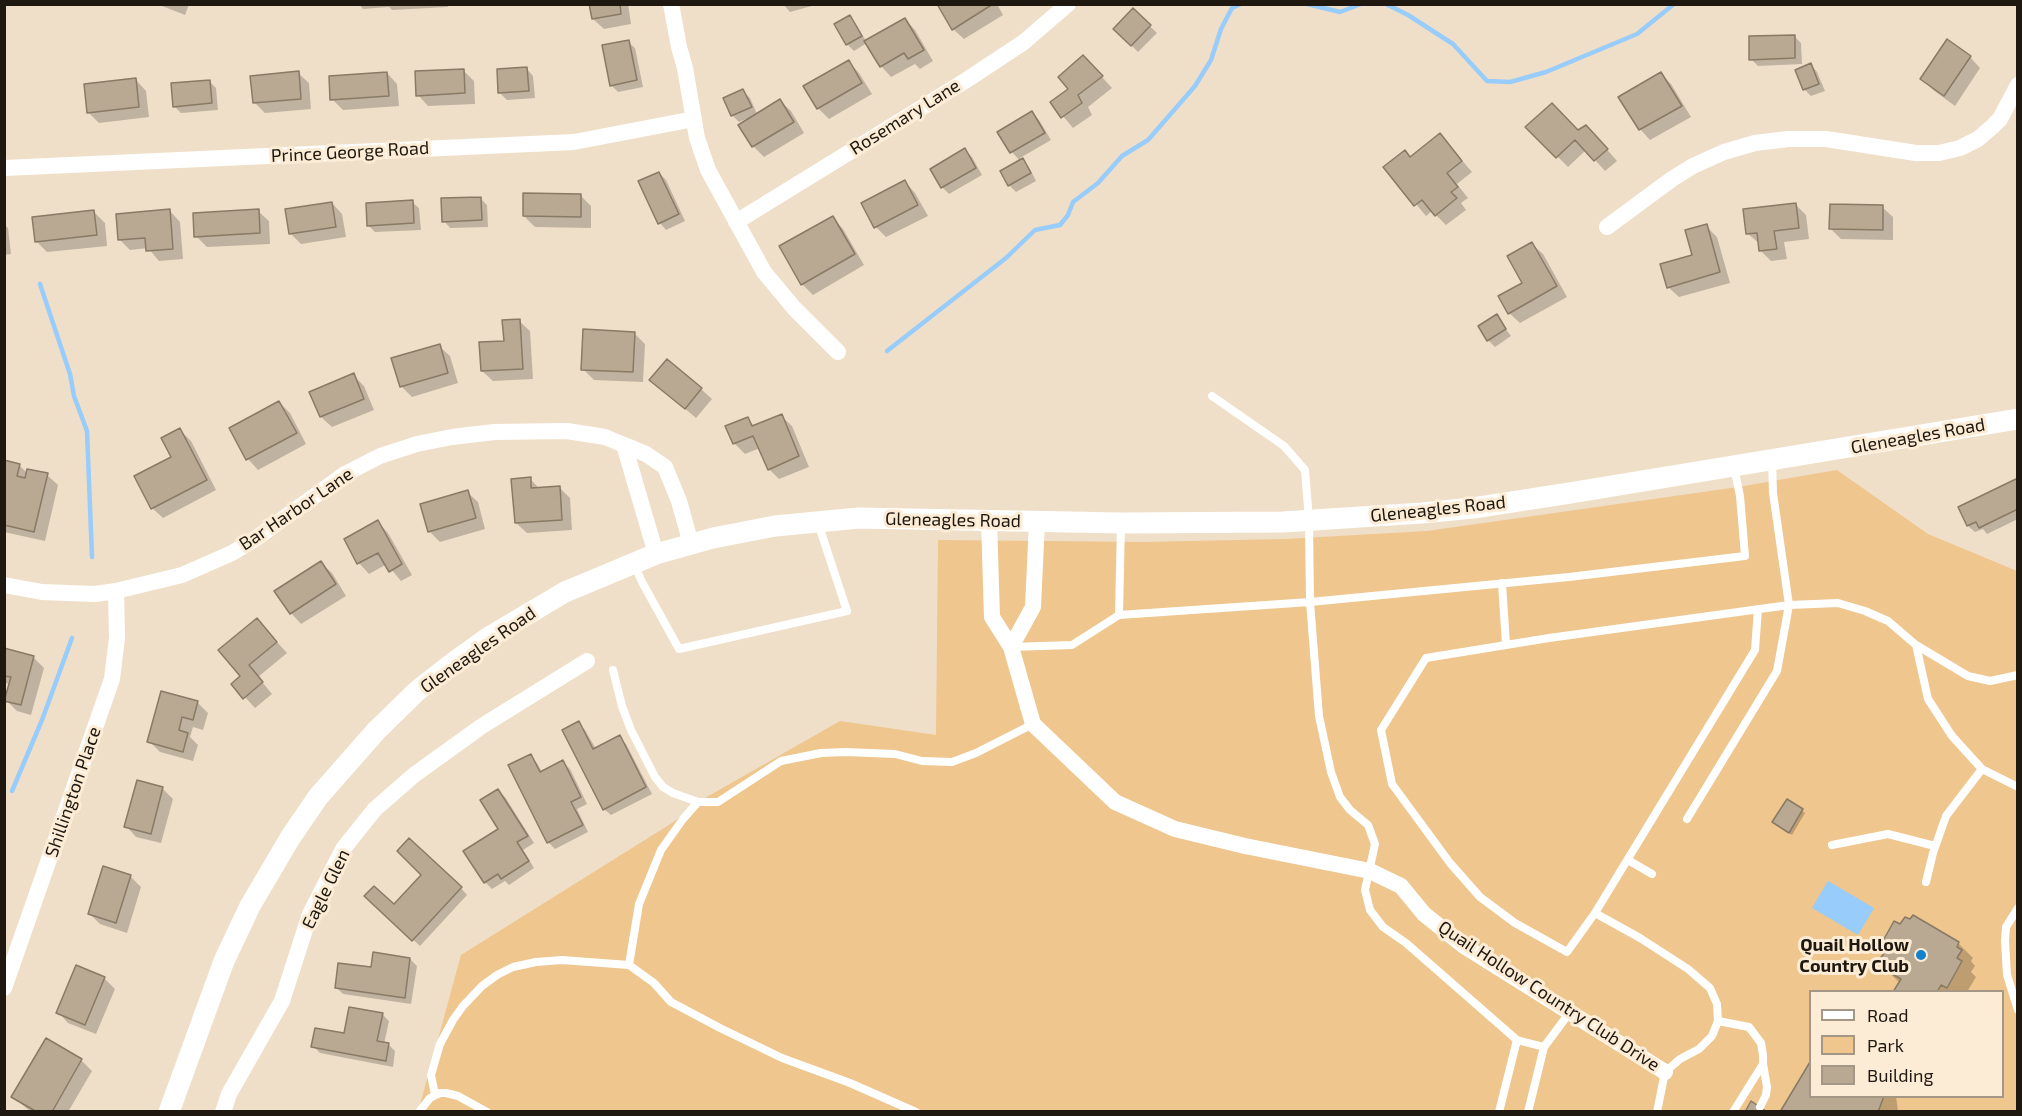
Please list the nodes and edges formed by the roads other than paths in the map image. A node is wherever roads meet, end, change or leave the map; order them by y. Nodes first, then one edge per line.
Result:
1 (671, 4) edge
2 (1068, 4) edge
3 (2018, 85) edge
4 (694, 119) junction
5 (4, 168) edge
6 (736, 222) junction
7 (1607, 227) dead end
8 (838, 352) dead end
9 (1212, 396) dead end
10 (2018, 419) edge
11 (624, 445) junction
12 (1772, 460) junction
13 (1734, 466) junction
14 (989, 520) junction
15 (1309, 520) junction
16 (817, 521) junction
17 (1037, 521) junction
18 (1121, 523) junction
19 (691, 544) junction
20 (656, 554) junction
21 (634, 563) junction
22 (1502, 583) junction
23 (4, 585) edge
24 (116, 591) junction
25 (1310, 602) junction
26 (1789, 605) junction
27 (1758, 609) junction
28 (1119, 615) junction
29 (1506, 645) junction
30 (1916, 645) junction
31 (1011, 647) junction
32 (588, 661) dead end
33 (613, 670) dead end
34 (2018, 675) edge
35 (1033, 724) junction
36 (1982, 769) junction
37 (2018, 787) edge
38 (698, 802) junction
39 (1687, 819) dead end
40 (1832, 845) dead end
41 (1935, 846) junction
42 (1628, 860) junction
43 (1370, 871) junction
44 (1652, 874) dead end
45 (1926, 882) dead end
46 (2018, 908) edge
47 (1595, 913) junction
48 (629, 965) junction
49 (4, 988) edge
50 (2018, 1010) edge
51 (1570, 1012) junction
52 (1718, 1021) junction
53 (1517, 1040) junction
54 (1544, 1047) junction
55 (1762, 1064) junction
56 (1665, 1072) junction
57 (435, 1095) junction
58 (1760, 1107) dead end
59 (169, 1112) edge
60 (223, 1112) edge
61 (419, 1112) edge
62 (487, 1112) edge
63 (916, 1112) edge
64 (1499, 1112) edge
65 (1528, 1112) edge
66 (1657, 1112) edge
67 (1733, 1112) edge

1 - 4 street
2 - 6 street, Rosemary Lane
3 - 7 street
4 - 5 street, Prince George Road
4 - 6 street
6 - 8 street
9 - 15 lane
10 - 12 street, Gleneagles Road
11 - 19 street, Bar Harbor Lane
11 - 20 street
11 - 24 street, Bar Harbor Lane
12 - 13 street, Gleneagles Road
12 - 26 lane
13 - 15 street, Gleneagles Road
13 - 22 lane
14 - 16 street, Gleneagles Road
14 - 17 street, Gleneagles Road
14 - 31 street
15 - 18 street, Gleneagles Road
15 - 25 lane
16 - 19 street, Gleneagles Road
16 - 21 lane
17 - 18 street, Gleneagles Road
17 - 31 street
18 - 28 lane
19 - 20 street, Gleneagles Road
20 - 21 street, Gleneagles Road
21 - 59 street, Gleneagles Road
22 - 25 lane
22 - 29 lane
23 - 24 street, Bar Harbor Lane
24 - 49 street, Shillington Place
25 - 28 lane
25 - 43 lane
26 - 27 lane
26 - 30 lane
26 - 39 lane
27 - 29 lane
27 - 42 lane
28 - 31 lane
29 - 47 lane
30 - 34 lane
30 - 36 lane
31 - 35 street
32 - 60 street, Eagle Glen
33 - 38 lane
35 - 38 lane
35 - 43 street, Quail Hollow Country Club Drive
36 - 37 lane
36 - 41 lane
38 - 48 lane
40 - 41 lane
41 - 45 lane
42 - 44 lane
42 - 47 lane
43 - 51 street, Quail Hollow Country Club Drive
43 - 53 lane
46 - 50 lane
47 - 52 lane
48 - 57 lane
48 - 63 lane
51 - 54 lane
51 - 56 street, Quail Hollow Country Club Drive
52 - 55 lane
52 - 56 lane
53 - 54 lane
53 - 64 lane
54 - 65 lane
55 - 58 lane
55 - 67 lane
56 - 66 lane
57 - 61 lane
57 - 62 lane

